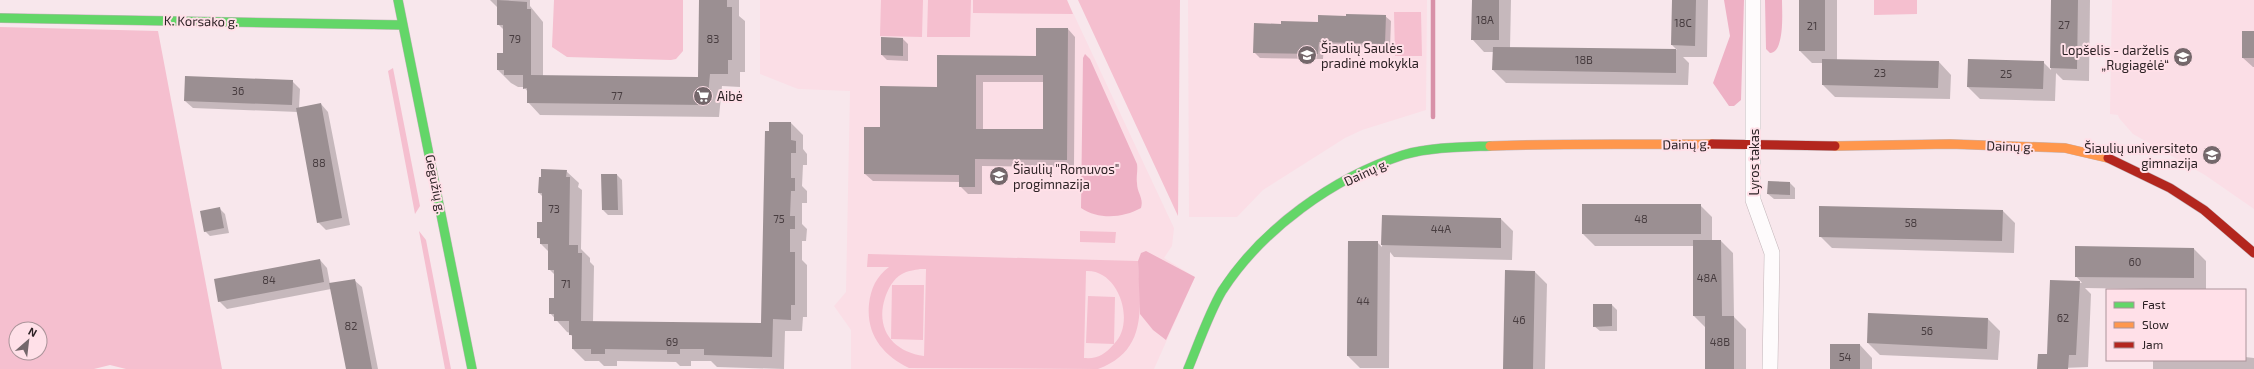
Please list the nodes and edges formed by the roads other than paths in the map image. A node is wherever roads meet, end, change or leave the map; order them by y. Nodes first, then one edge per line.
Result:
1 (398, 0) edge
2 (1753, 0) edge
3 (0, 18) edge
4 (403, 25) junction
5 (1754, 143) junction
6 (2254, 253) edge
7 (472, 369) edge
8 (1188, 369) edge
9 (1770, 369) edge

1 - 4 street, Gegužių g.
2 - 5 street, Lyros takas
3 - 4 street, K. Korsako g.
4 - 7 street, Gegužių g.
5 - 6 street, Dainų g.
5 - 8 street, Dainų g.
5 - 9 street, Lyros takas

